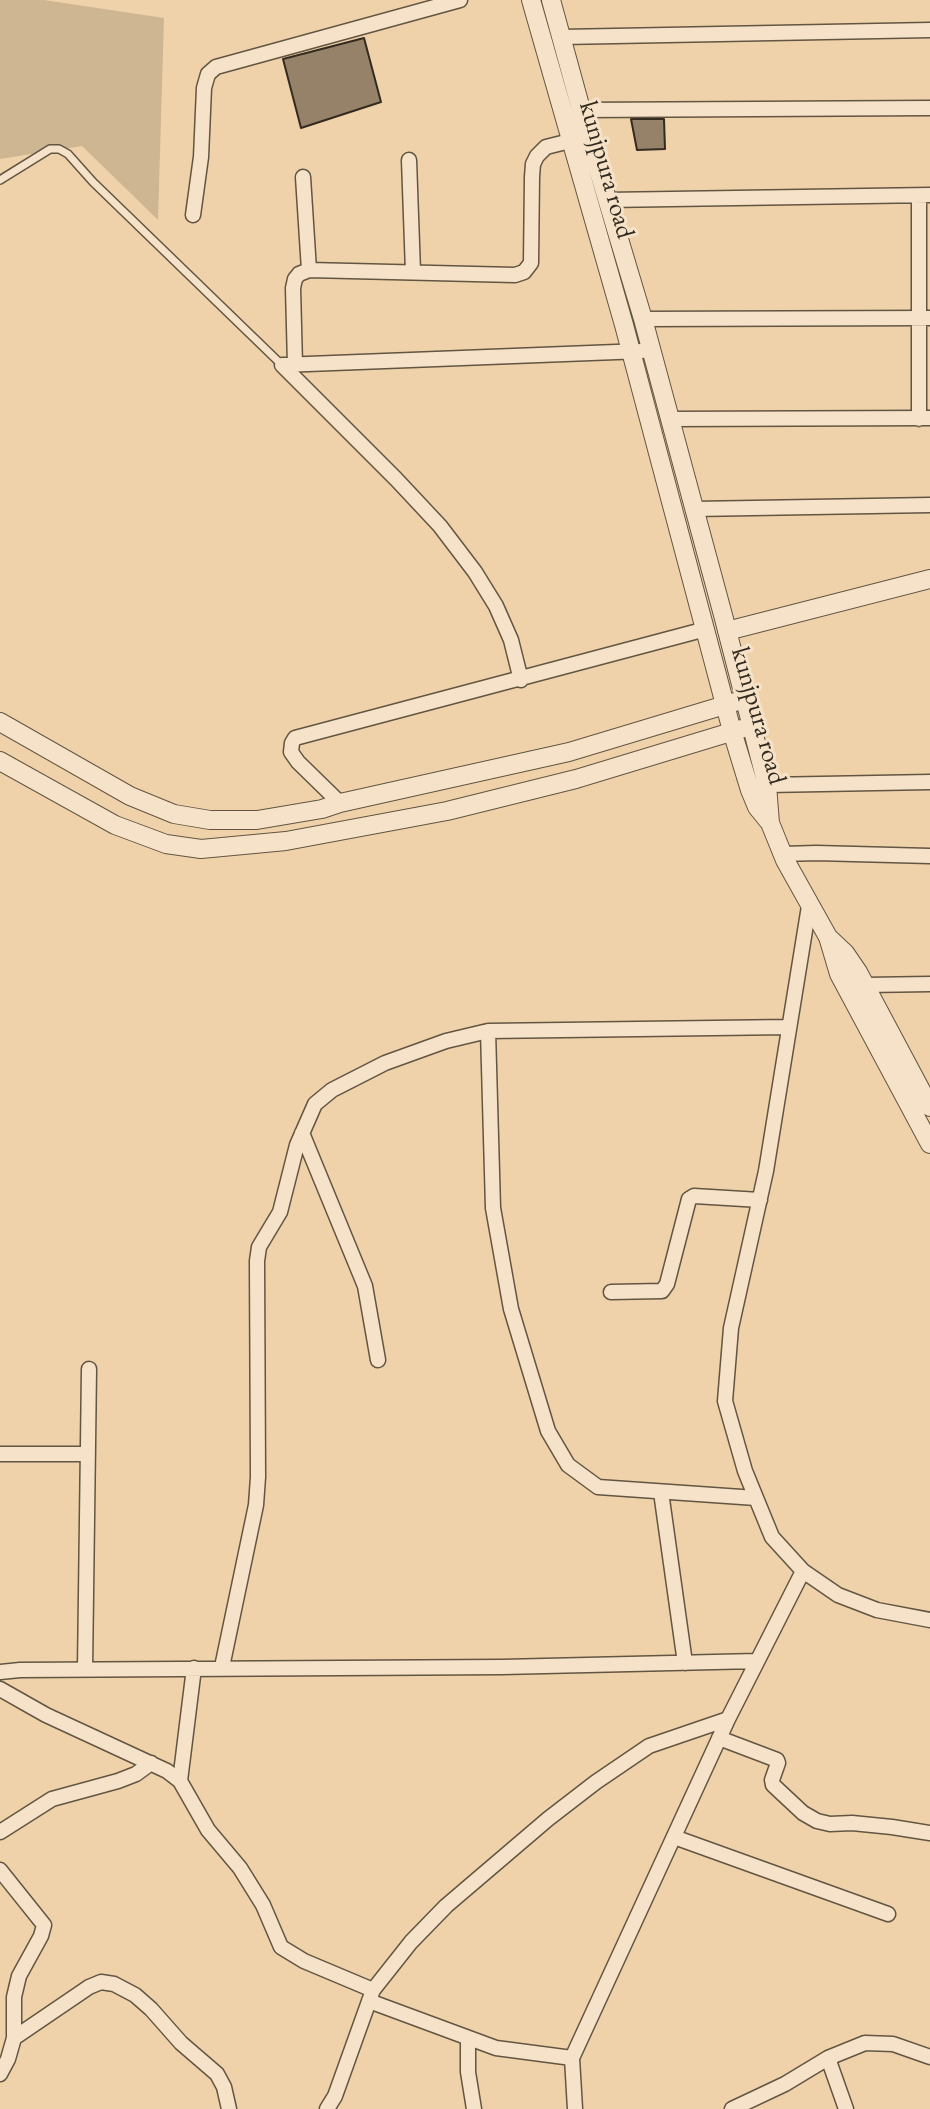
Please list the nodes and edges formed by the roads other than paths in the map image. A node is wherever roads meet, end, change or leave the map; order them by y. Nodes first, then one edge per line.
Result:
1 (460, 0) edge
2 (531, 0) edge
3 (551, 0) edge
4 (930, 30) edge
5 (562, 37) junction
6 (930, 108) edge
7 (582, 110) junction
8 (570, 141) junction
9 (590, 142) junction
10 (409, 160) dead end
11 (303, 177) dead end
12 (0, 180) edge
13 (924, 196) edge
14 (607, 200) junction
15 (193, 215) dead end
16 (309, 270) junction
17 (413, 272) junction
18 (924, 318) edge
19 (643, 319) junction
20 (630, 351) junction
21 (650, 351) junction
22 (289, 365) junction
23 (924, 418) edge
24 (669, 419) junction
25 (930, 505) edge
26 (694, 509) junction
27 (930, 579) edge
28 (706, 629) junction
29 (727, 631) junction
30 (521, 680) junction
31 (744, 700) junction
32 (725, 705) junction
33 (0, 722) edge
34 (751, 726) junction
35 (733, 733) junction
36 (0, 761) edge
37 (930, 782) edge
38 (767, 785) junction
39 (340, 803) junction
40 (770, 823) junction
41 (783, 854) junction
42 (930, 856) edge
43 (809, 906) junction
44 (828, 937) junction
45 (930, 984) edge
46 (866, 985) junction
47 (789, 1027) junction
48 (488, 1031) junction
49 (928, 1098) edge
50 (302, 1133) junction
51 (930, 1144) edge
52 (760, 1199) junction
53 (611, 1292) dead end
54 (378, 1360) dead end
55 (89, 1368) dead end
56 (0, 1454) edge
57 (88, 1454) junction
58 (662, 1492) junction
59 (756, 1498) junction
60 (803, 1571) junction
61 (930, 1620) edge
62 (757, 1661) junction
63 (685, 1663) junction
64 (222, 1667) junction
65 (194, 1668) junction
66 (85, 1669) junction
67 (0, 1672) edge
68 (0, 1689) edge
69 (728, 1719) junction
70 (719, 1738) junction
71 (150, 1763) junction
72 (180, 1781) junction
73 (0, 1832) edge
74 (930, 1833) edge
75 (674, 1836) junction
76 (0, 1870) edge
77 (888, 1914) dead end
78 (371, 1995) junction
79 (14, 2038) junction
80 (468, 2039) junction
81 (828, 2057) junction
82 (930, 2057) edge
83 (572, 2058) junction
84 (0, 2074) edge
85 (229, 2109) edge
86 (327, 2109) edge
87 (474, 2109) edge
88 (575, 2109) edge
89 (732, 2109) edge
90 (846, 2109) edge

1 - 15 street
2 - 8 street, kunjpura road
3 - 5 street, kunjpura road
4 - 5 street
5 - 7 street, kunjpura road
6 - 7 street
7 - 9 street, kunjpura road
8 - 9 street
8 - 17 street
8 - 20 street, kunjpura road
9 - 14 street, kunjpura road
10 - 17 street
11 - 16 street
12 - 22 lane
13 - 14 street
13 - 18 street
14 - 19 street, kunjpura road
16 - 17 street
16 - 22 street
18 - 19 street
18 - 23 street
19 - 21 street, kunjpura road
20 - 21 street
20 - 22 street
20 - 28 street, kunjpura road
21 - 24 street, kunjpura road
22 - 30 street
23 - 24 street
24 - 26 street, kunjpura road
25 - 26 street
26 - 29 street, kunjpura road
27 - 29 street
28 - 30 street
28 - 32 street, kunjpura road
29 - 31 street, kunjpura road
30 - 39 street
31 - 32 street
31 - 34 street, kunjpura road
32 - 35 street, kunjpura road
32 - 39 street
33 - 39 street
34 - 35 street
34 - 38 street, kunjpura road
35 - 36 street
35 - 40 street, kunjpura road
37 - 38 street
38 - 40 street, kunjpura road
40 - 41 street
41 - 42 street
41 - 43 street
43 - 44 street
43 - 47 street
44 - 46 street
44 - 51 street
45 - 46 street
46 - 49 street
47 - 48 street
47 - 52 street
48 - 50 street
48 - 58 street
50 - 54 street
50 - 64 street
52 - 53 street
52 - 59 street
55 - 57 street
56 - 57 street
57 - 66 street
58 - 59 street
58 - 63 street
59 - 60 street
60 - 61 street
60 - 62 street
62 - 63 street
62 - 69 street
63 - 64 street
64 - 65 street
65 - 66 street
65 - 72 street
66 - 67 street
68 - 71 street
69 - 70 street
69 - 78 street
70 - 74 street
70 - 75 street
71 - 72 street
71 - 73 street
72 - 78 street
75 - 77 street
75 - 83 street
76 - 79 street
78 - 80 street
78 - 86 street
79 - 84 street
79 - 85 street
80 - 83 street
80 - 87 street
81 - 82 street
81 - 89 street
81 - 90 street
83 - 88 street

